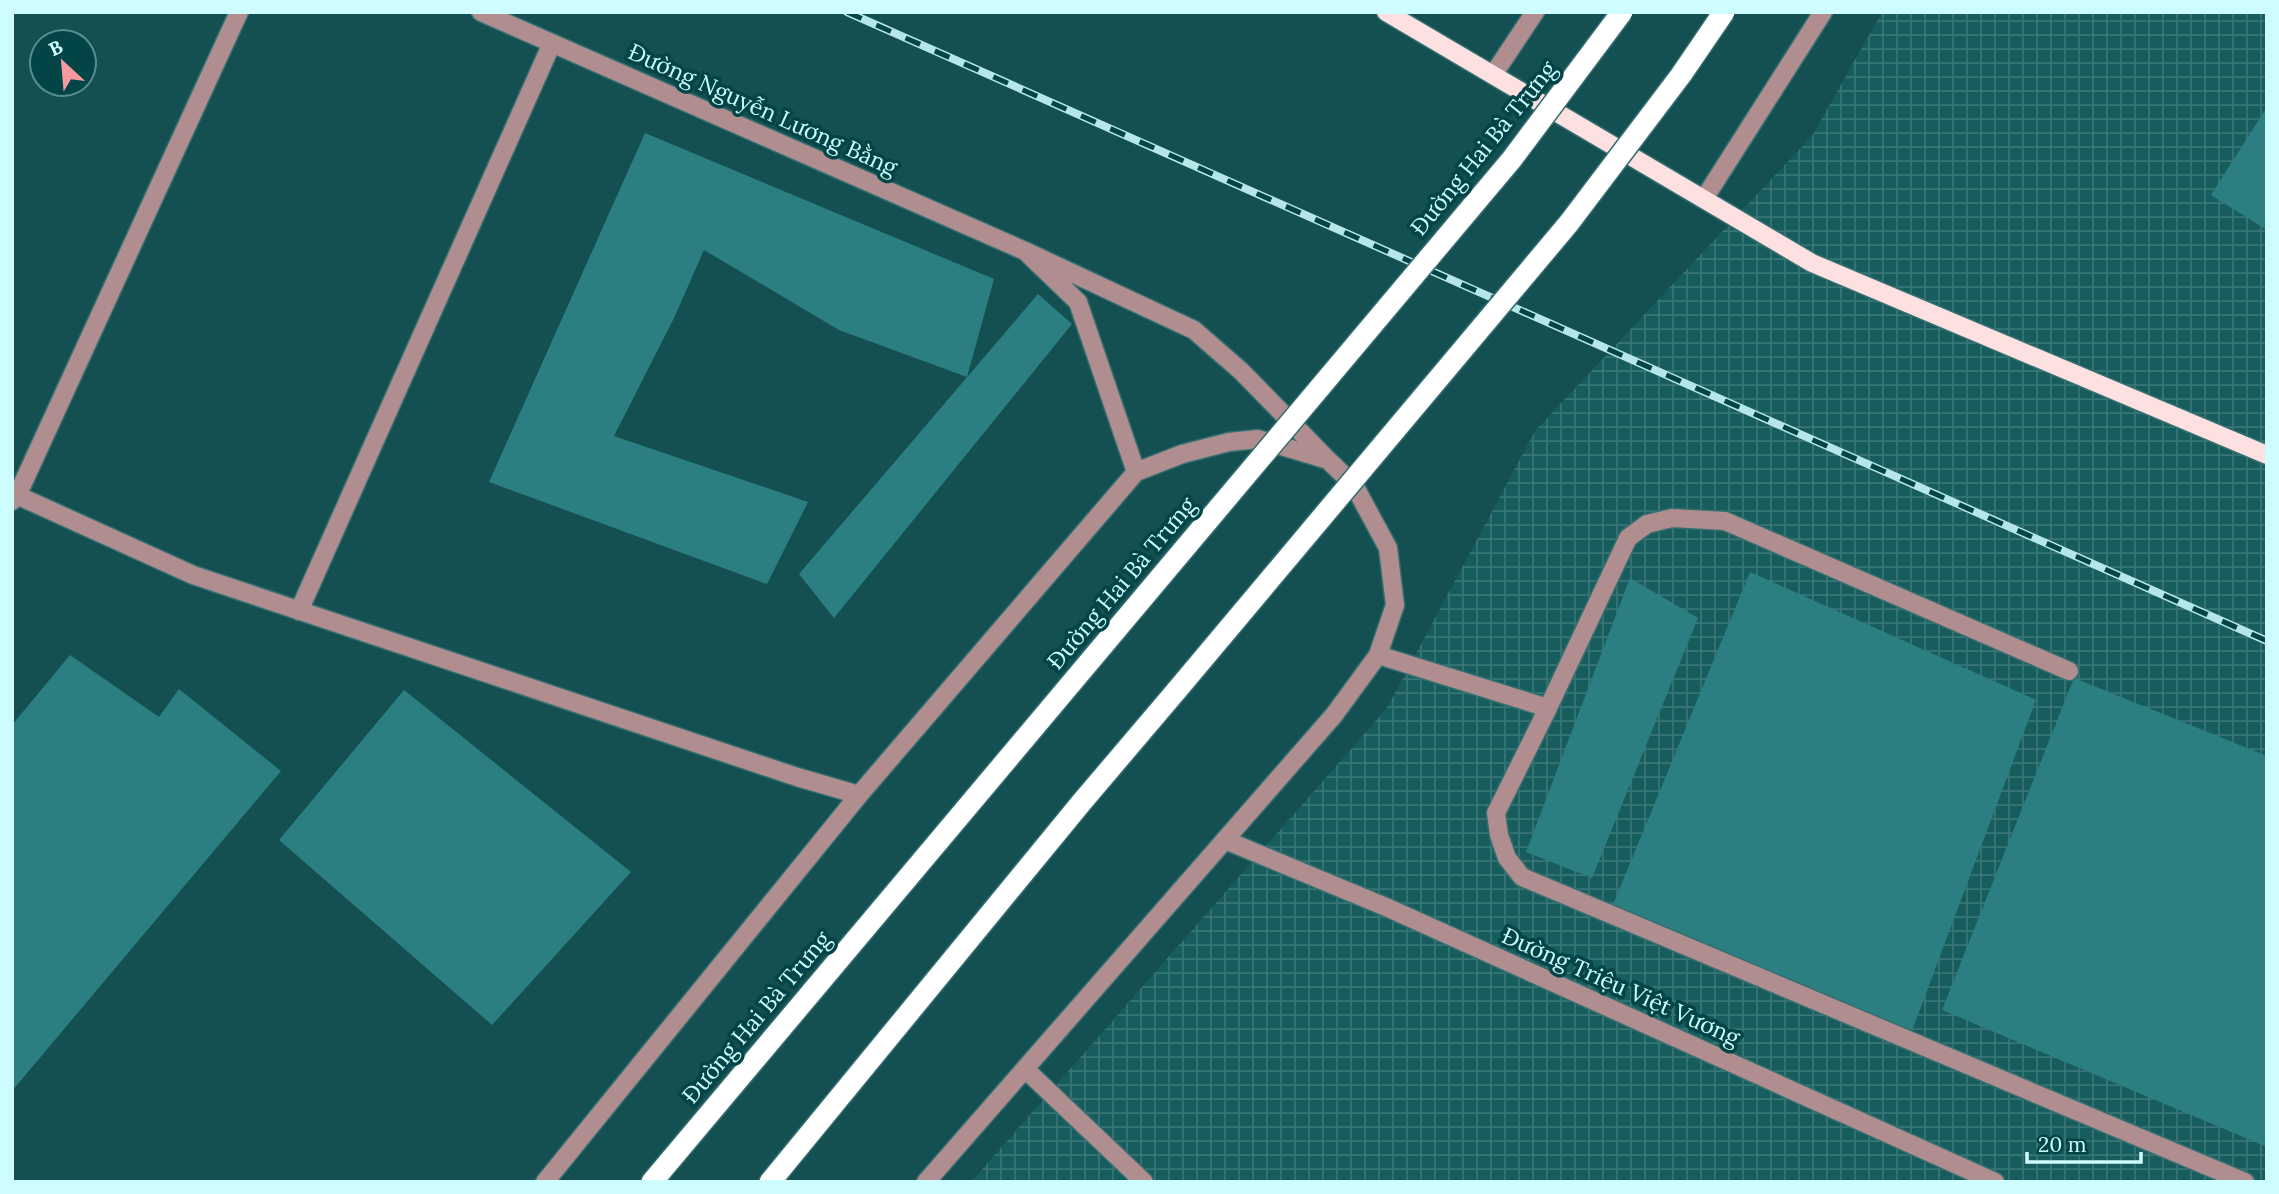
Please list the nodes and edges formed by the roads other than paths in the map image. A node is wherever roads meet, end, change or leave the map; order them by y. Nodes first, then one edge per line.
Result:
1 (239, 12) edge
2 (481, 12) edge
3 (1386, 12) edge
4 (1535, 12) edge
5 (1622, 12) edge
6 (1724, 12) edge
7 (1823, 12) edge
8 (552, 43) junction
9 (1493, 75) junction
10 (1704, 199) junction
11 (1026, 251) junction
12 (2267, 455) edge
13 (1328, 460) junction
14 (1136, 472) junction
15 (14, 497) edge
16 (299, 611) junction
17 (1378, 655) junction
18 (2069, 671) dead end
19 (1548, 708) junction
20 (859, 795) junction
21 (1225, 840) junction
22 (1024, 1069) junction
23 (545, 1182) edge
24 (652, 1182) edge
25 (770, 1182) edge
26 (926, 1182) edge
27 (1144, 1182) edge
28 (1995, 1182) edge
29 (2245, 1182) edge

1 - 15 street
2 - 8 street, Đường Nguyễn Lương Bằng
3 - 9 main road
4 - 9 street
5 - 24 highway, Đường Hai Bà Trưng, bridge
6 - 25 highway, bridge
7 - 10 street
8 - 11 street, Đường Nguyễn Lương Bằng
8 - 16 street
9 - 10 main road
10 - 12 main road
11 - 13 street, Đường Nguyễn Lương Bằng
11 - 14 street
13 - 14 street
13 - 17 street, Đường Nguyễn Lương Bằng
14 - 20 street
15 - 16 street
16 - 20 street
17 - 19 street
17 - 21 street, Đường Nguyễn Lương Bằng
18 - 19 street
19 - 29 street
20 - 23 street
21 - 22 street, Đường Nguyễn Lương Bằng
21 - 28 street, Đường Triệu Việt Vương
22 - 26 street, Đường Nguyễn Lương Bằng
22 - 27 street

